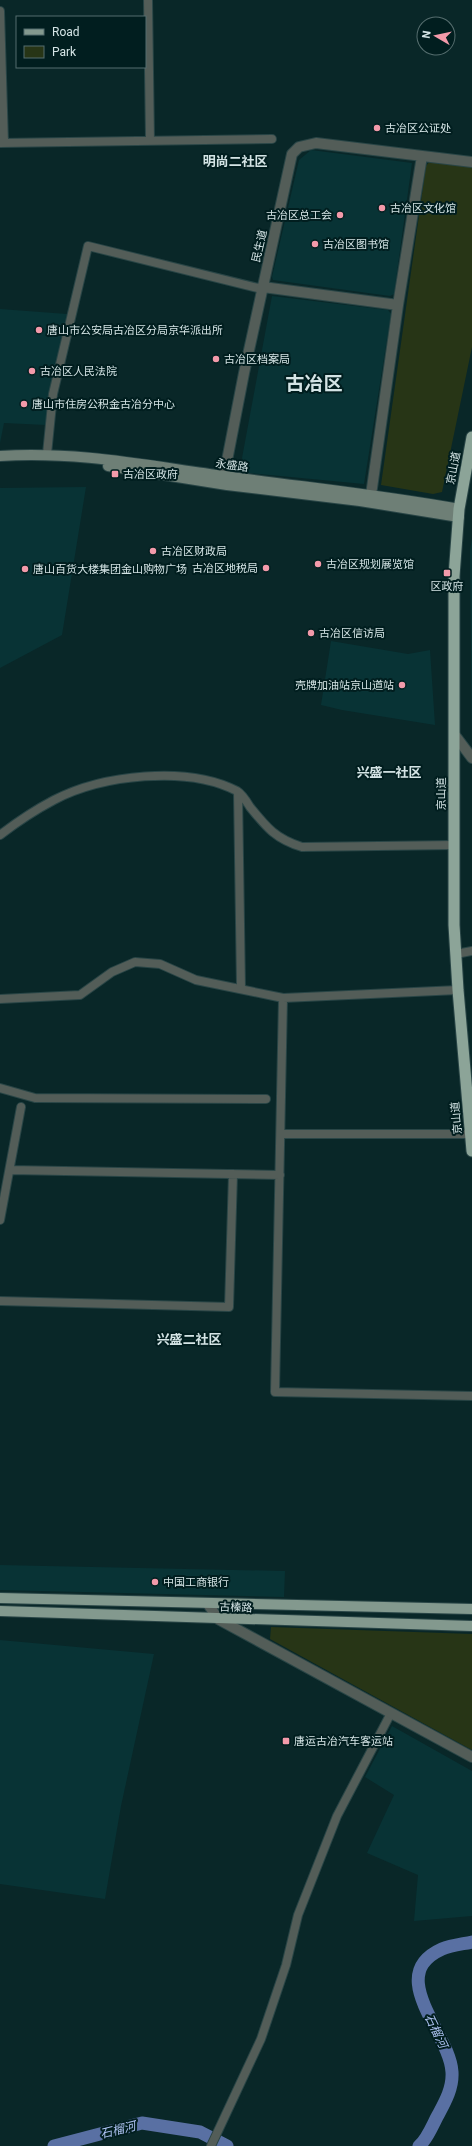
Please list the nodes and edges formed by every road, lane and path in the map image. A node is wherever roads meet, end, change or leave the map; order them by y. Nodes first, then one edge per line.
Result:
1 (148, 0) edge
2 (0, 11) edge
3 (272, 139) dead end
4 (150, 141) junction
5 (2, 143) edge
6 (422, 156) junction
7 (472, 162) edge
8 (262, 287) junction
9 (398, 305) junction
10 (472, 437) edge
11 (47, 454) junction
12 (0, 456) edge
13 (0, 462) edge
14 (224, 476) junction
15 (371, 495) junction
16 (459, 513) junction
17 (454, 734) junction
18 (472, 758) edge
19 (238, 792) junction
20 (0, 835) edge
21 (455, 845) junction
22 (472, 951) edge
23 (456, 954) junction
24 (241, 989) junction
25 (458, 990) junction
26 (283, 998) junction
27 (0, 999) edge
28 (0, 1088) edge
29 (266, 1098) dead end
30 (21, 1107) dead end
31 (281, 1134) junction
32 (470, 1134) junction
33 (472, 1151) edge
34 (10, 1170) junction
35 (233, 1174) junction
36 (280, 1175) junction
37 (0, 1220) edge
38 (0, 1301) edge
39 (472, 1396) edge
40 (0, 1598) edge
41 (208, 1604) junction
42 (472, 1609) edge
43 (0, 1611) edge
44 (218, 1619) junction
45 (472, 1626) edge
46 (391, 1713) junction
47 (472, 1757) edge
48 (211, 2146) edge

1 - 4 street
2 - 5 street
3 - 4 street
4 - 5 street
6 - 7 street, 民生道
6 - 8 street, 民生道
6 - 9 street
8 - 9 street
8 - 11 street
8 - 14 street, 民生道
9 - 15 street
10 - 16 highway, 京山道
11 - 12 main road, 永盛路
11 - 14 main road, 永盛路
13 - 16 main road, 永盛路
14 - 15 main road, 永盛路
15 - 16 main road, 永盛路
16 - 17 highway, 京山道
17 - 18 street
17 - 21 highway, 京山道
19 - 20 street
19 - 21 street
19 - 24 street
21 - 23 highway, 京山道
22 - 23 street
23 - 25 highway, 京山道
24 - 26 street
24 - 27 street
25 - 26 street
25 - 32 highway, 京山道
26 - 31 street
28 - 29 street
30 - 34 street
31 - 32 street
31 - 36 street
32 - 33 highway, 京山道
34 - 35 street
34 - 37 street
35 - 36 street
35 - 38 street
36 - 39 street
40 - 41 main road, 古榛路
41 - 42 main road, 古榛路
41 - 44 street
43 - 44 main road, 古榛路
44 - 45 main road, 古榛路
44 - 46 street
46 - 47 street
46 - 48 street

